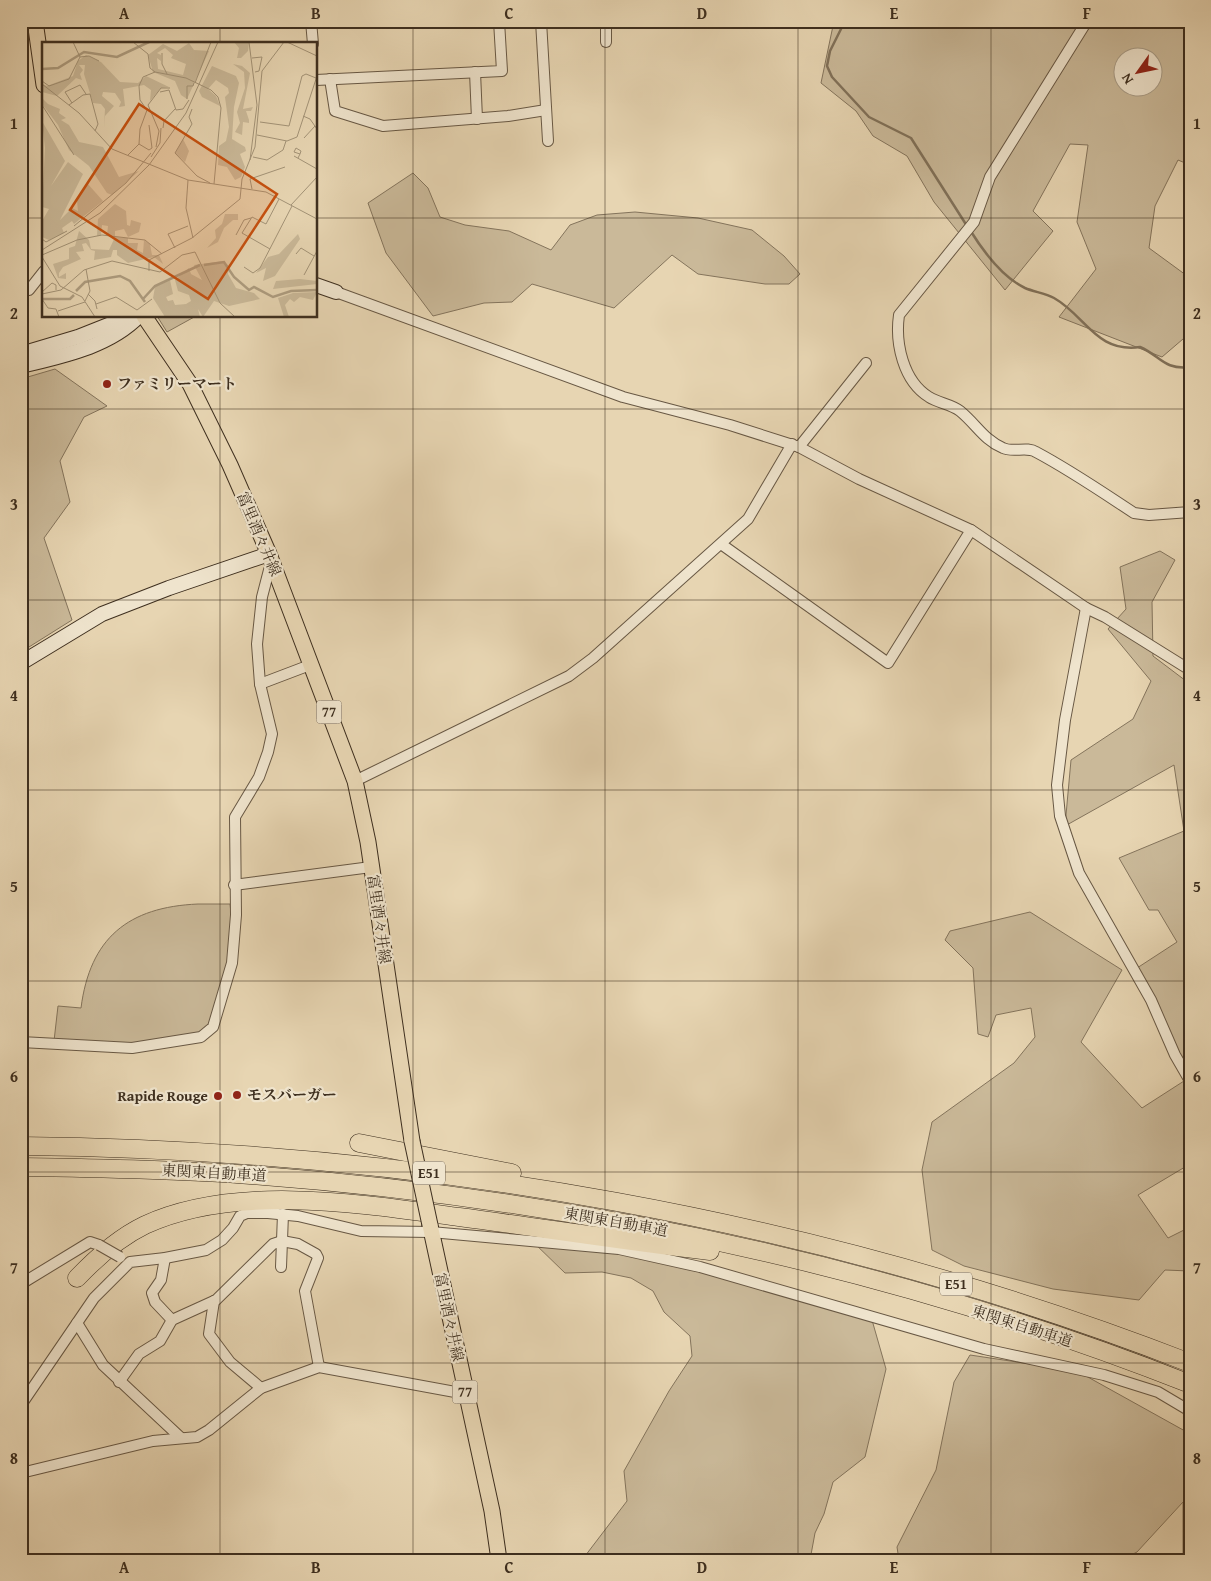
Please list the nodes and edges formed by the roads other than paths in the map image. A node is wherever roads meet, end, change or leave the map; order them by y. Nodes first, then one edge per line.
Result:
1 (35, 21) edge
2 (311, 21) edge
3 (499, 21) edge
4 (541, 21) edge
5 (606, 21) edge
6 (1087, 21) edge
7 (313, 42) edge
8 (606, 42) dead end
9 (42, 71) edge
10 (475, 72) junction
11 (330, 79) junction
12 (318, 80) edge
13 (546, 110) junction
14 (476, 119) junction
15 (548, 141) dead end
16 (42, 274) edge
17 (318, 286) edge
18 (21, 290) edge
19 (336, 292) joint
20 (126, 318) edge
21 (137, 318) edge
22 (145, 318) edge
23 (21, 354) edge
24 (866, 363) dead end
25 (21, 366) edge
26 (795, 446) junction
27 (1190, 512) edge
28 (971, 530) junction
29 (721, 544) junction
30 (271, 560) junction
31 (1086, 608) junction
32 (21, 663) edge
33 (310, 665) junction
34 (1190, 670) edge
35 (260, 684) junction
36 (356, 781) junction
37 (371, 866) junction
38 (234, 885) junction
39 (21, 1042) edge
40 (1190, 1081) edge
41 (358, 1142) dead end
42 (21, 1146) edge
43 (21, 1167) edge
44 (615, 1200) junction
45 (283, 1214) junction
46 (431, 1229) junction
47 (282, 1240) junction
48 (165, 1258) junction
49 (130, 1262) junction
50 (802, 1262) junction
51 (281, 1267) dead end
52 (77, 1278) dead end
53 (21, 1284) edge
54 (214, 1301) junction
55 (172, 1320) junction
56 (77, 1323) junction
57 (1190, 1363) edge
58 (318, 1367) junction
59 (119, 1382) junction
60 (1190, 1384) edge
61 (261, 1388) junction
62 (466, 1394) junction
63 (21, 1405) edge
64 (1190, 1411) edge
65 (181, 1438) junction
66 (21, 1473) edge
67 (499, 1560) edge

1 - 9 main road
2 - 7 street
3 - 10 street
4 - 13 street
5 - 8 street
6 - 27 street
10 - 11 street
10 - 14 street
11 - 12 street
11 - 14 street
13 - 14 street
13 - 15 street
16 - 18 street
17 - 19 street
19 - 26 street
20 - 23 street
21 - 25 street
22 - 30 main road, 富里酒々井線 / 77
24 - 26 street
26 - 28 street
26 - 29 street
28 - 29 street
28 - 31 street
29 - 36 street
30 - 32 street
30 - 33 main road, 富里酒々井線 / 77
30 - 35 street
31 - 34 street
31 - 40 street
33 - 35 street
33 - 36 main road, 富里酒々井線 / 77
35 - 38 street
36 - 37 main road, 富里酒々井線 / 77
37 - 38 street
37 - 46 main road, 富里酒々井線 / 77, bridge
38 - 39 street
41 - 44 highway
42 - 44 highway, 東関東自動車道 / E51
43 - 50 highway, 東関東自動車道 / E51
44 - 57 highway, 東関東自動車道 / E51
45 - 46 street
45 - 47 street
45 - 48 street
46 - 62 main road, 富里酒々井線 / 77
46 - 64 street
47 - 51 street
47 - 54 street
47 - 58 street
48 - 49 street
48 - 55 street
49 - 53 street, bridge
49 - 56 street
50 - 52 highway
50 - 60 highway, 東関東自動車道 / E51
54 - 55 street
54 - 61 street
55 - 59 street
56 - 59 street
56 - 63 street
58 - 61 street
58 - 62 street
59 - 65 street
61 - 65 street
62 - 67 main road, 富里酒々井線 / 77
65 - 66 street

